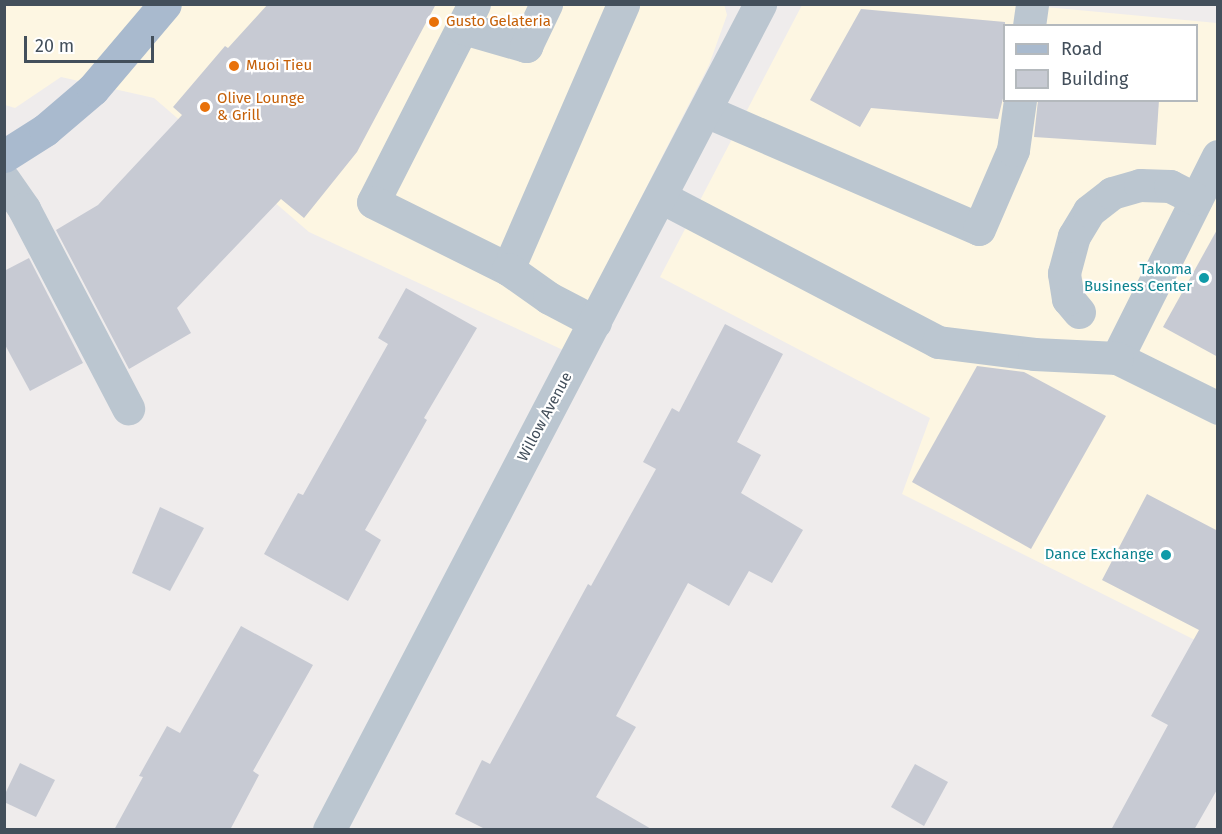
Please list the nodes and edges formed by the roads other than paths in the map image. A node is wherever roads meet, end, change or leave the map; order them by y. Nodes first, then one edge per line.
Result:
1 (165, 4) edge
2 (546, 4) edge
3 (623, 4) edge
4 (760, 4) edge
5 (1032, 4) edge
6 (468, 16) edge
7 (1029, 24) edge
8 (1020, 102) edge
9 (706, 111) junction
10 (4, 156) edge
11 (1218, 156) edge
12 (4, 180) edge
13 (661, 197) junction
14 (1196, 199) junction
15 (508, 269) junction
16 (1078, 312) dead end
17 (595, 322) junction
18 (1117, 358) junction
19 (128, 408) dead end
20 (1218, 408) edge
21 (328, 830) edge

1 - 10 main road
2 - 6 street
3 - 15 street
4 - 9 street, Willow Avenue
5 - 7 street
6 - 15 street
8 - 9 street
9 - 13 street, Willow Avenue
11 - 14 street
12 - 19 street
13 - 17 street, Willow Avenue
13 - 18 street
14 - 16 street
14 - 18 street
15 - 17 street
17 - 21 street, Willow Avenue
18 - 20 street

